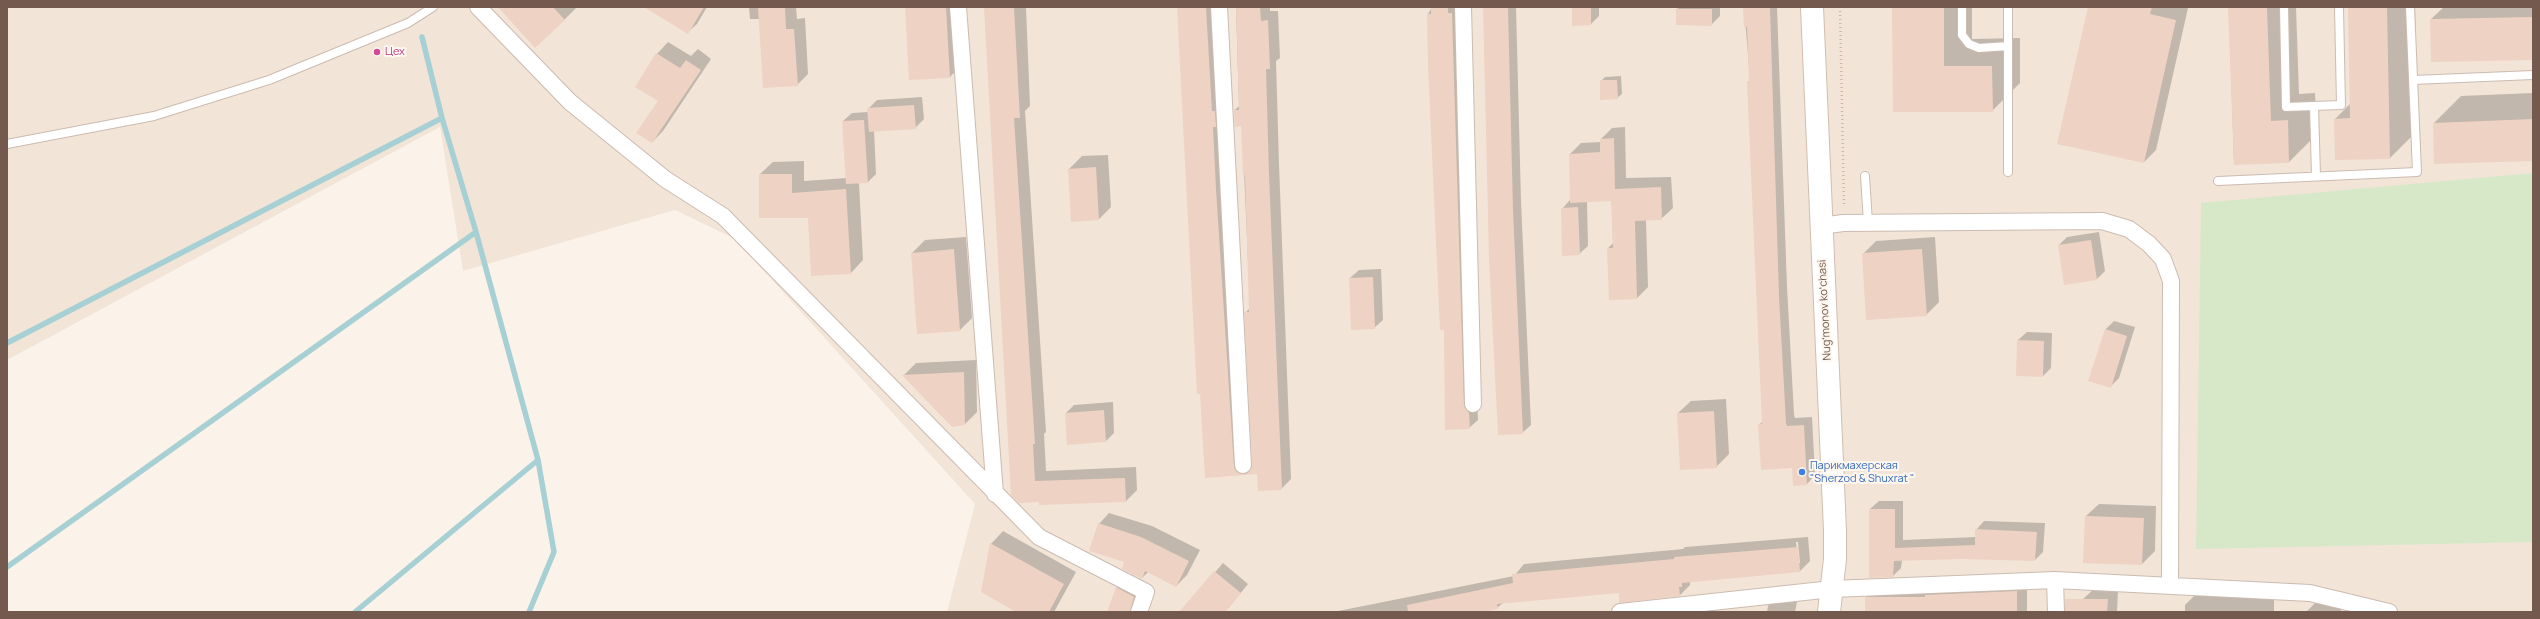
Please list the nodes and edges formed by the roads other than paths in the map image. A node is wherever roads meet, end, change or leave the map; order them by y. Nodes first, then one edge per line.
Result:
1 (433, 7) edge
2 (478, 7) edge
3 (958, 7) edge
4 (1219, 7) edge
5 (1463, 7) edge
6 (1812, 7) edge
7 (1962, 7) edge
8 (2008, 7) edge
9 (2284, 7) edge
10 (2339, 7) edge
11 (2410, 7) edge
12 (2008, 46) junction
13 (2533, 76) edge
14 (2413, 80) junction
15 (2314, 106) junction
16 (7, 144) edge
17 (2008, 172) dead end
18 (1865, 176) dead end
19 (2316, 176) junction
20 (2218, 181) dead end
21 (1868, 223) junction
22 (1821, 226) junction
23 (1473, 404) dead end
24 (1243, 464) dead end
25 (995, 494) junction
26 (2055, 580) junction
27 (2170, 585) junction
28 (1832, 589) junction
29 (2355, 609) edge
30 (1139, 612) edge
31 (1620, 612) edge
32 (1828, 612) edge
33 (2056, 612) edge
34 (2389, 612) edge

1 - 16 lane
2 - 25 street
3 - 25 street
4 - 24 street
5 - 23 street
6 - 22 main road, Nugʻmonov koʻchasi
7 - 12 lane
8 - 12 lane
9 - 15 lane
10 - 15 lane
11 - 14 lane
12 - 17 lane
13 - 14 lane
14 - 19 lane
15 - 19 lane
18 - 21 lane
19 - 20 lane
21 - 22 street
21 - 27 street
22 - 28 main road, Nugʻmonov koʻchasi
25 - 30 street
26 - 27 street
26 - 28 street
26 - 33 street
27 - 29 street
28 - 31 street
28 - 32 main road, Nugʻmonov koʻchasi
29 - 34 street

